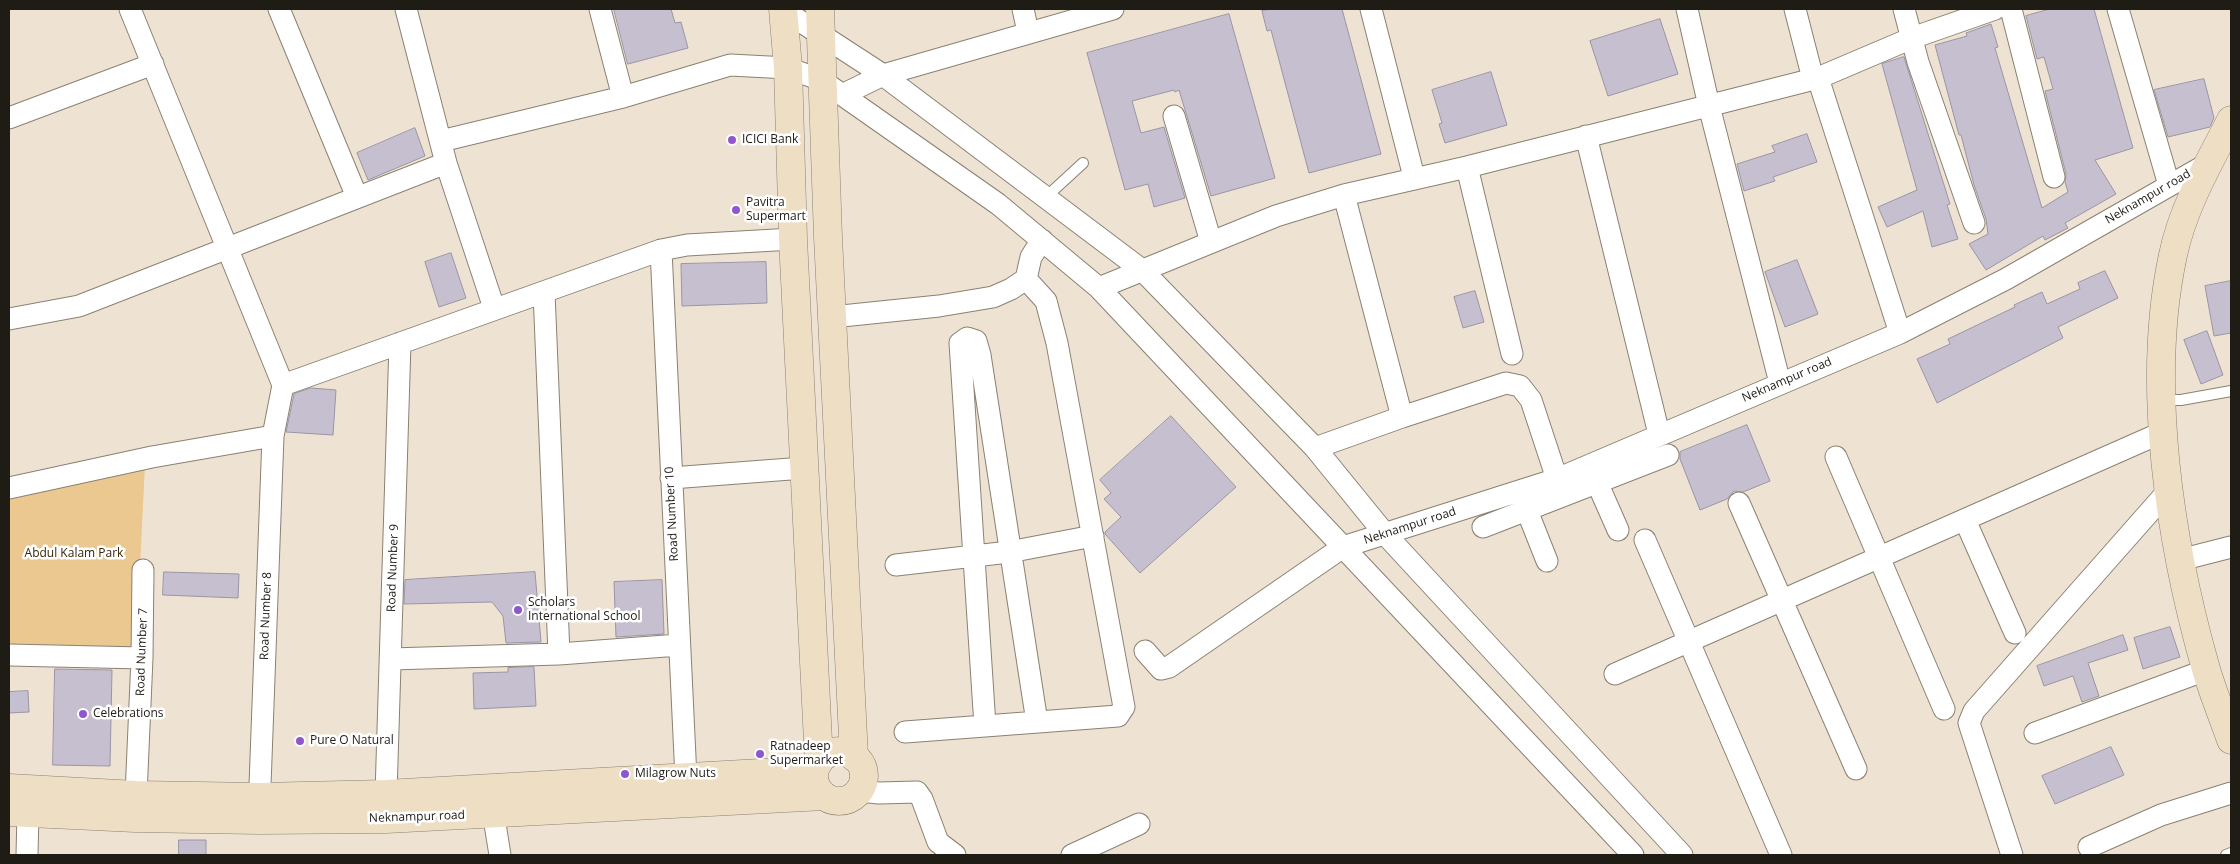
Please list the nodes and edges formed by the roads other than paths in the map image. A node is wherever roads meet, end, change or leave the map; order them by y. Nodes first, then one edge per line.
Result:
1 (130, 9) edge
2 (279, 9) edge
3 (406, 9) edge
4 (600, 9) edge
5 (783, 9) edge
6 (1023, 9) edge
7 (1113, 9) edge
8 (1371, 9) edge
9 (1687, 9) edge
10 (1795, 9) edge
11 (1904, 9) edge
12 (1995, 9) edge
13 (2011, 9) edge
14 (2118, 9) edge
15 (820, 21) edge
16 (1028, 32) junction
17 (1912, 38) junction
18 (152, 64) junction
19 (788, 68) junction
20 (883, 75) junction
21 (1816, 78) junction
22 (821, 80) junction
23 (844, 94) junction
24 (623, 98) junction
25 (1710, 106) junction
26 (1174, 116) dead end
27 (9, 118) edge
28 (2231, 120) edge
29 (1586, 136) junction
30 (441, 141) junction
31 (1083, 163) dead end
32 (2210, 163) junction
33 (446, 164) junction
34 (1467, 167) junction
35 (1414, 177) junction
36 (2054, 177) dead end
37 (2169, 185) junction
38 (1344, 194) junction
39 (357, 197) junction
40 (1046, 198) junction
41 (1974, 223) dead end
42 (794, 240) junction
43 (1042, 240) junction
44 (1211, 242) junction
45 (227, 248) junction
46 (661, 250) junction
47 (1142, 270) junction
48 (1026, 279) junction
49 (1099, 288) junction
50 (544, 292) junction
51 (494, 308) junction
52 (832, 317) junction
53 (9, 319) edge
54 (1900, 333) junction
55 (400, 343) junction
56 (1512, 354) dead end
57 (1780, 383) junction
58 (283, 385) junction
59 (2231, 391) edge
60 (2163, 400) junction
61 (1402, 417) junction
62 (2163, 432) junction
63 (1659, 434) junction
64 (273, 436) junction
65 (1315, 448) junction
66 (1668, 455) dead end
67 (1836, 456) dead end
68 (804, 468) junction
69 (1594, 474) junction
70 (670, 478) junction
71 (1558, 479) junction
72 (9, 488) edge
73 (2168, 491) junction
74 (1523, 501) junction
75 (1739, 503) dead end
76 (1965, 520) junction
77 (1483, 527) dead end
78 (1618, 530) dead end
79 (1385, 534) junction
80 (1093, 536) junction
81 (1645, 540) dead end
82 (1343, 547) junction
83 (2231, 547) edge
84 (1009, 552) junction
85 (974, 556) junction
86 (1878, 558) junction
87 (2180, 560) junction
88 (1547, 561) dead end
89 (896, 565) dead end
90 (144, 570) dead end
91 (1781, 601) junction
92 (2015, 633) dead end
93 (1690, 641) junction
94 (679, 645) junction
95 (1145, 651) dead end
96 (559, 654) junction
97 (9, 655) edge
98 (142, 658) junction
99 (391, 659) junction
100 (2206, 670) junction
101 (1615, 674) dead end
102 (1944, 709) dead end
103 (1037, 722) junction
104 (985, 726) junction
105 (905, 732) dead end
106 (2035, 733) dead end
107 (2231, 740) edge
108 (854, 756) junction
109 (817, 766) junction
110 (1856, 769) dead end
111 (686, 778) junction
112 (489, 787) junction
113 (9, 788) edge
114 (859, 791) junction
115 (2231, 792) edge
116 (386, 794) junction
117 (136, 795) junction
118 (824, 796) junction
119 (259, 808) junction
120 (18, 813) edge
121 (494, 814) junction
122 (1139, 824) dead end
123 (2089, 847) dead end
124 (2231, 853) edge
125 (26, 855) edge
126 (500, 855) edge
127 (955, 855) edge
128 (1072, 855) edge
129 (1633, 855) edge
130 (1682, 855) edge
131 (1781, 855) edge
132 (2012, 855) edge
133 (2226, 855) edge

1 - 18 street
2 - 39 street
3 - 30 street
4 - 24 street
5 - 15 street
5 - 19 street
6 - 16 street
7 - 16 street
8 - 35 street
9 - 25 street
10 - 21 street
11 - 17 street
12 - 17 street
13 - 36 street
14 - 37 street
15 - 20 street
15 - 22 street
16 - 20 street
17 - 21 street
17 - 41 street
18 - 27 street
18 - 45 street
19 - 22 street
19 - 24 street
19 - 42 street
20 - 23 street
20 - 40 street
21 - 25 street
21 - 54 street
22 - 23 street
22 - 52 street
23 - 43 street
24 - 30 street
25 - 29 street
25 - 57 street
26 - 44 street
28 - 32 street
29 - 34 street
29 - 63 street
30 - 33 street
31 - 40 lane
32 - 37 street, Neknampur road
32 - 60 street
33 - 39 street
33 - 51 street
34 - 35 street
34 - 56 street
35 - 38 street
37 - 54 street, Neknampur road
38 - 44 street
38 - 61 street
39 - 45 street
40 - 47 street
42 - 46 street
42 - 68 street
43 - 48 street
43 - 49 street
44 - 47 street
45 - 53 street
45 - 58 street
46 - 50 street
46 - 70 street, Road Number 10
47 - 49 street
47 - 65 street
48 - 52 street
48 - 80 street
49 - 82 street
50 - 51 street
50 - 96 street
51 - 55 street
52 - 108 street
54 - 57 street, Neknampur road
55 - 58 street
55 - 99 street, Road Number 9
57 - 63 street, Neknampur road
58 - 64 street, Road Number 8
59 - 60 lane
60 - 62 street
61 - 65 street
61 - 71 street
62 - 73 street
62 - 76 street
63 - 69 street, Neknampur road
64 - 72 street
64 - 119 street, Road Number 8
65 - 79 street
66 - 69 street
67 - 86 street
68 - 70 street
68 - 109 street
69 - 71 street, Neknampur road
69 - 74 street
69 - 78 street
70 - 94 street, Road Number 10
71 - 74 street, Neknampur road
73 - 87 street
73 - 132 street
74 - 77 street
74 - 79 street, Neknampur road
74 - 88 street
75 - 91 street
76 - 86 street
76 - 92 street
79 - 82 street, Neknampur road
79 - 130 street
80 - 84 street
80 - 103 street
81 - 93 street
82 - 95 street, Neknampur road
82 - 129 street
83 - 87 street
84 - 85 street
84 - 85 street
84 - 103 street
85 - 89 street
85 - 104 street
86 - 91 street
86 - 102 street
87 - 100 street
90 - 98 street, Road Number 7
91 - 93 street
91 - 110 street
93 - 101 street
93 - 131 street
94 - 96 street
94 - 111 street, Road Number 10
96 - 99 street
97 - 98 street
98 - 117 street, Road Number 7
99 - 116 street, Road Number 9
100 - 106 street
100 - 107 street
103 - 104 street
104 - 105 street
108 - 109 street
108 - 114 street
109 - 111 street, Neknampur road
109 - 118 street
111 - 112 street, Neknampur road
112 - 116 street, Neknampur road
112 - 121 street
113 - 117 street, Neknampur road
114 - 118 street
114 - 127 street
115 - 123 street
116 - 119 street, Neknampur road
117 - 119 street, Neknampur road
118 - 121 street, Neknampur road
119 - 120 street, Neknampur road
119 - 121 street, Neknampur road
120 - 125 street
121 - 126 street
122 - 128 street
124 - 133 lane

